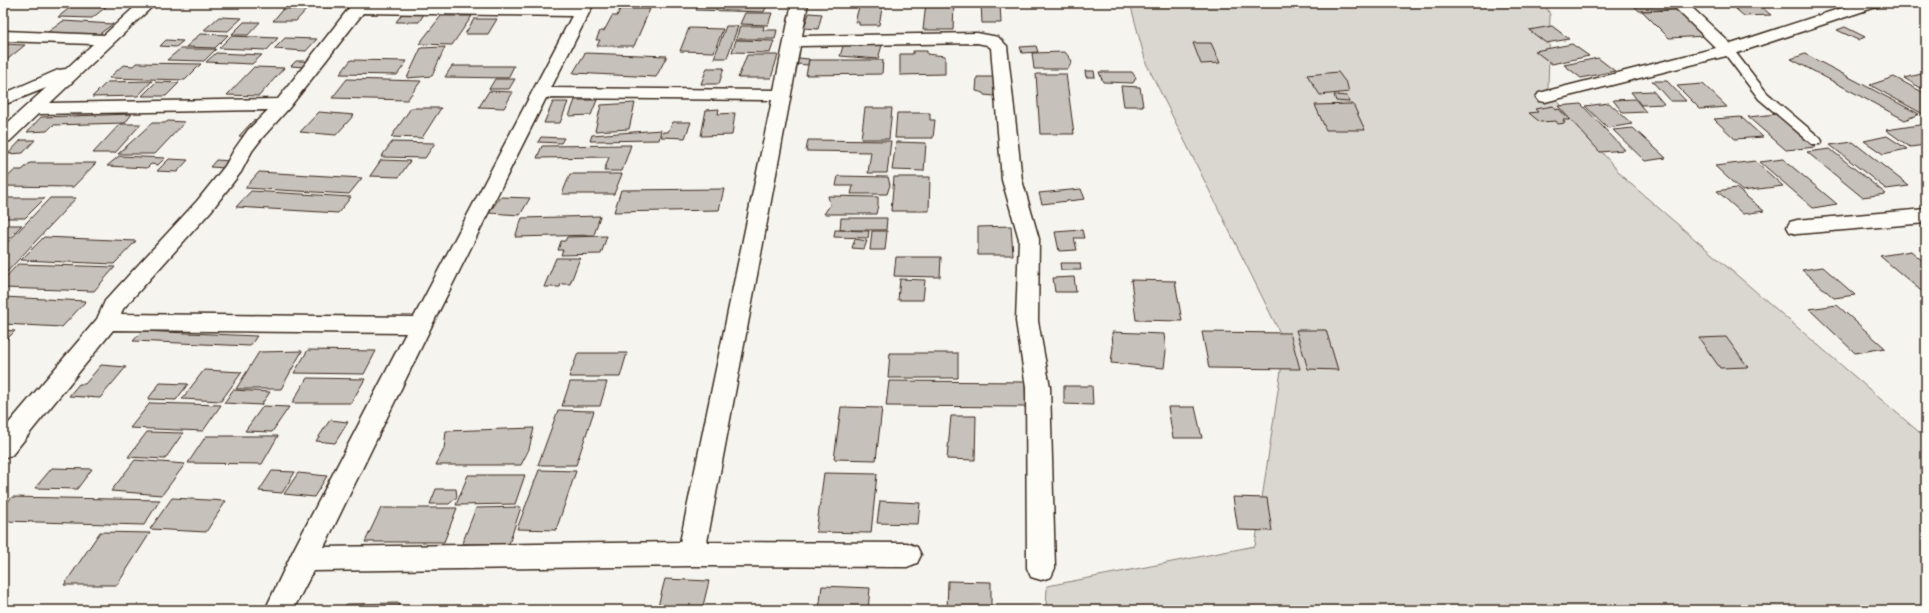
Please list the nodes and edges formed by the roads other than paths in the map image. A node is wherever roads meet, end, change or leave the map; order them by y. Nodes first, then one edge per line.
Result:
1 (148, 3) edge
2 (800, 3) edge
3 (1678, 3) edge
4 (1873, 3) edge
5 (360, 5) edge
6 (584, 7) edge
7 (3, 36) edge
8 (108, 40) junction
9 (793, 41) junction
10 (1728, 50) junction
11 (78, 68) junction
12 (539, 93) junction
13 (783, 95) junction
14 (1545, 97) dead end
15 (3, 100) edge
16 (283, 104) junction
17 (34, 109) junction
18 (3, 138) edge
19 (1816, 141) dead end
20 (1926, 216) edge
21 (1797, 227) dead end
22 (107, 322) junction
23 (420, 325) junction
24 (3, 448) edge
25 (691, 554) junction
26 (907, 556) dead end
27 (303, 559) junction
28 (1041, 568) dead end
29 (279, 610) edge

1 - 8 street
2 - 9 street
3 - 10 street
4 - 10 street
5 - 6 street
5 - 16 street
6 - 12 street
7 - 8 street
8 - 11 street
9 - 13 street
9 - 28 street
10 - 14 street
10 - 19 lane
11 - 15 street
11 - 17 street
12 - 13 street
12 - 23 street
13 - 25 street
16 - 17 street
16 - 22 street
17 - 18 street
20 - 21 street
22 - 23 street
22 - 24 street
23 - 27 street
25 - 26 street
25 - 27 street
27 - 29 street

